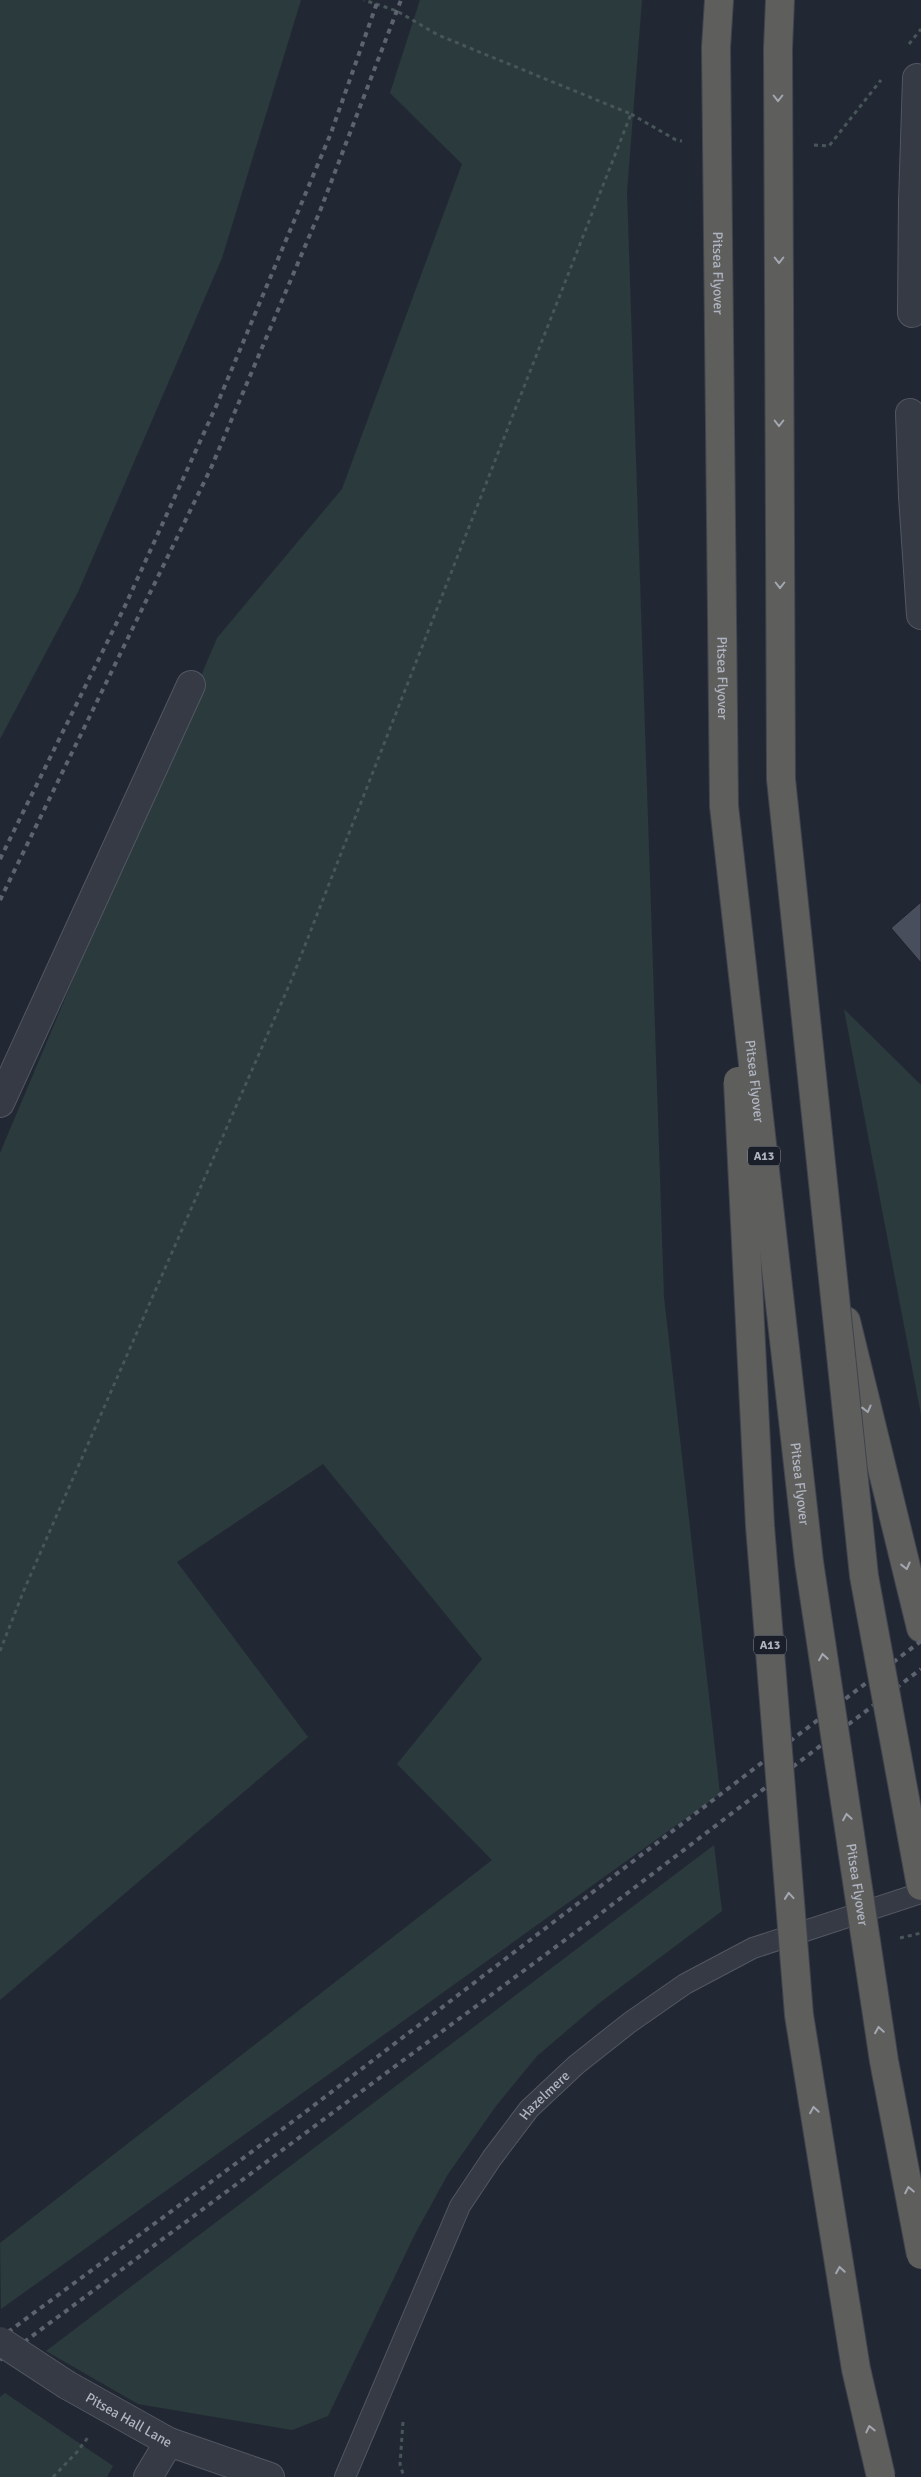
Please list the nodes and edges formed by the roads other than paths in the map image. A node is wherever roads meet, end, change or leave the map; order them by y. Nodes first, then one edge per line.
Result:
1 (719, 0) edge
2 (780, 0) edge
3 (917, 78) dead end
4 (917, 202) edge
5 (912, 313) dead end
6 (910, 413) dead end
7 (917, 496) edge
8 (921, 614) edge
9 (192, 685) dead end
10 (724, 806) junction
11 (0, 1103) edge
12 (831, 1259) junction
13 (921, 1628) edge
14 (921, 1886) edge
15 (921, 1893) edge
16 (921, 2255) edge
17 (0, 2341) edge
18 (169, 2442) junction
19 (148, 2477) edge
20 (270, 2477) edge
21 (345, 2477) edge
22 (881, 2477) edge

1 - 10 highway, Pitsea Flyover / A13, bridge
2 -> 12 highway, bridge
3 - 4 street
4 - 5 street
6 - 7 street
7 - 8 street
9 - 11 street
16 -> 10 highway, Pitsea Flyover / A13, bridge
22 -> 10 highway, A13, bridge
12 -> 13 highway, bridge
12 - 14 highway, bridge
15 - 21 lane, Hazelmere
17 - 18 street, Pitsea Hall Lane, bridge
18 - 19 street
18 - 20 street, Pitsea Hall Lane

